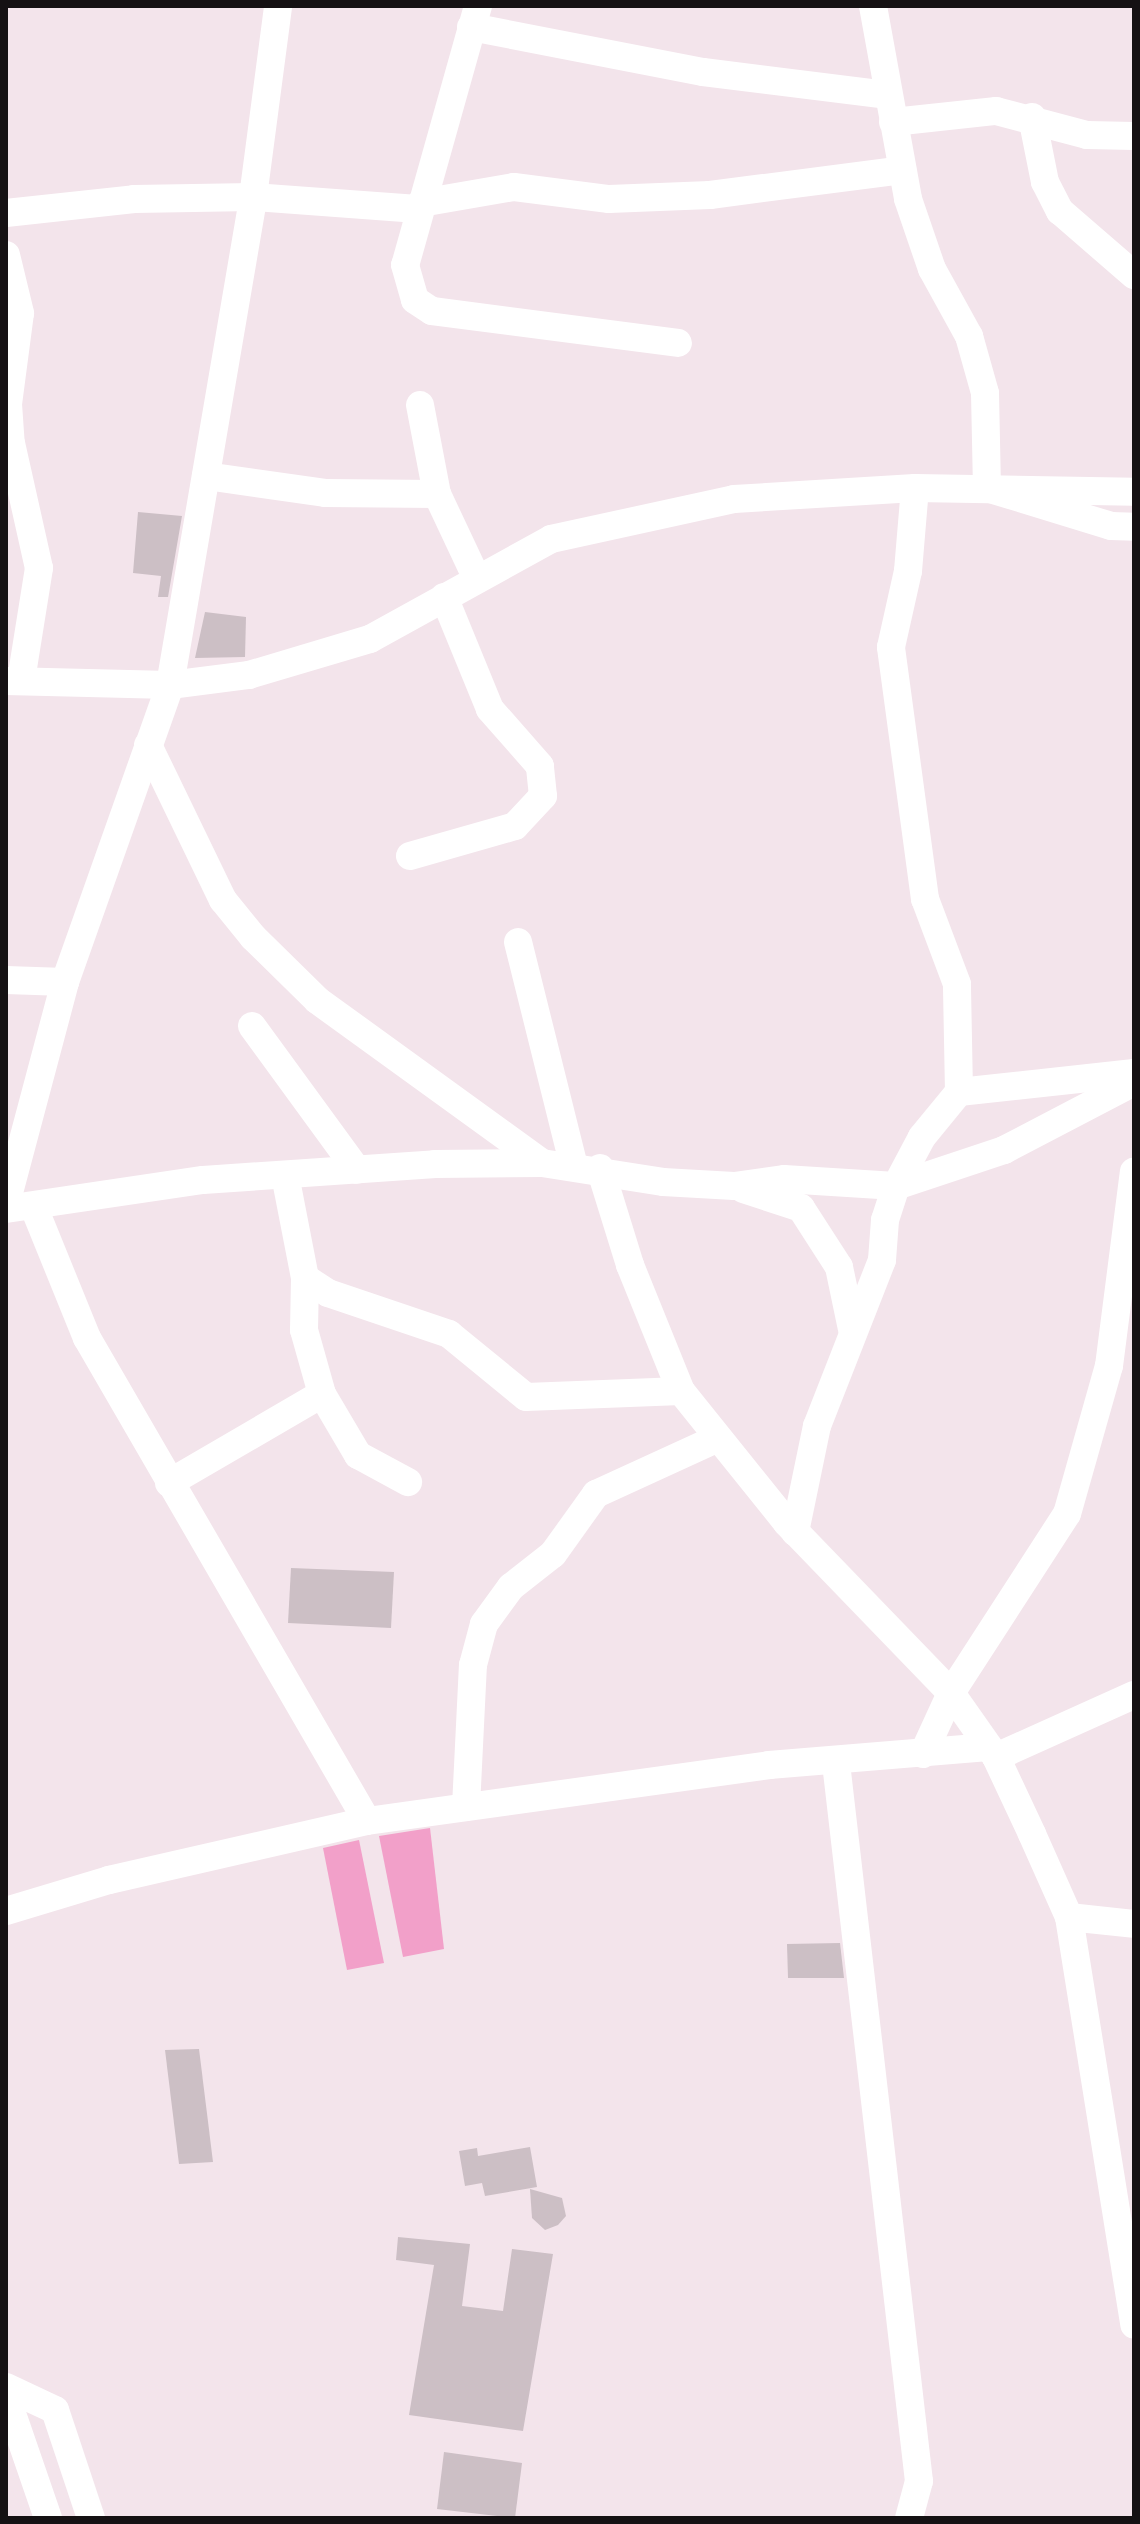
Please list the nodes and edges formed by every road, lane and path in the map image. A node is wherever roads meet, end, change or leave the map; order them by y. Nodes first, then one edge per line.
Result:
1 (278, 6) edge
2 (873, 6) edge
3 (475, 17) edge
4 (890, 108) junction
5 (1032, 117) junction
6 (1134, 136) edge
7 (902, 170) junction
8 (253, 197) junction
9 (419, 206) junction
10 (6, 213) edge
11 (6, 255) edge
12 (1134, 275) edge
13 (678, 343) dead end
14 (420, 405) dead end
15 (8, 443) edge
16 (206, 476) junction
17 (915, 488) junction
18 (987, 488) junction
19 (1134, 492) edge
20 (437, 494) junction
21 (1134, 527) edge
22 (476, 577) junction
23 (444, 597) junction
24 (13, 681) edge
25 (170, 685) junction
26 (148, 745) junction
27 (410, 856) dead end
28 (518, 942) dead end
29 (6, 980) edge
30 (65, 982) junction
31 (252, 1026) dead end
32 (1134, 1073) edge
33 (1134, 1082) edge
34 (959, 1092) junction
35 (542, 1163) junction
36 (587, 1167) junction
37 (357, 1170) junction
38 (1134, 1172) edge
39 (285, 1175) junction
40 (734, 1186) junction
41 (896, 1186) junction
42 (6, 1206) edge
43 (35, 1210) junction
44 (305, 1278) junction
45 (852, 1329) junction
46 (681, 1391) junction
47 (322, 1394) junction
48 (716, 1439) junction
49 (408, 1482) dead end
50 (169, 1483) junction
51 (795, 1532) junction
52 (951, 1693) junction
53 (1134, 1695) edge
54 (992, 1752) junction
55 (923, 1754) junction
56 (836, 1763) junction
57 (466, 1807) junction
58 (367, 1821) junction
59 (6, 1911) edge
60 (1069, 1917) junction
61 (1132, 1922) edge
62 (1134, 2325) edge
63 (6, 2387) edge
64 (6, 2396) edge
65 (48, 2518) edge
66 (91, 2518) edge
67 (909, 2518) edge

1 - 8 street
2 - 4 street
3 - 4 street
3 - 9 street
4 - 5 street
4 - 7 street
5 - 6 street
5 - 12 street
7 - 9 street
7 - 18 street
8 - 9 street
8 - 10 street
8 - 16 street
9 - 13 street
11 - 15 street
14 - 20 street
15 - 24 street
16 - 20 street
16 - 25 street
17 - 18 street
17 - 22 street
17 - 34 street
18 - 19 street
18 - 21 street
20 - 22 street
22 - 23 street
23 - 25 street
23 - 27 street
24 - 25 street
25 - 26 street
26 - 30 street
26 - 35 street
28 - 36 street
29 - 30 street
30 - 42 street
31 - 37 street
32 - 34 street
33 - 41 street
34 - 41 street
35 - 36 street
35 - 37 street
36 - 40 street
36 - 46 street
37 - 39 street
38 - 52 street
39 - 43 street
39 - 44 street
40 - 41 street
40 - 45 street
41 - 45 street
42 - 43 street
43 - 50 street
44 - 46 street
44 - 47 street
45 - 51 street
46 - 48 street
47 - 49 street
47 - 50 street
48 - 51 street
48 - 57 street
50 - 58 street
51 - 52 street
52 - 54 street
52 - 55 street
53 - 54 street
54 - 55 street
54 - 60 street
55 - 56 street
56 - 57 street
56 - 67 street
57 - 58 street
58 - 59 street
60 - 61 street
60 - 62 street
63 - 66 street
64 - 65 street

